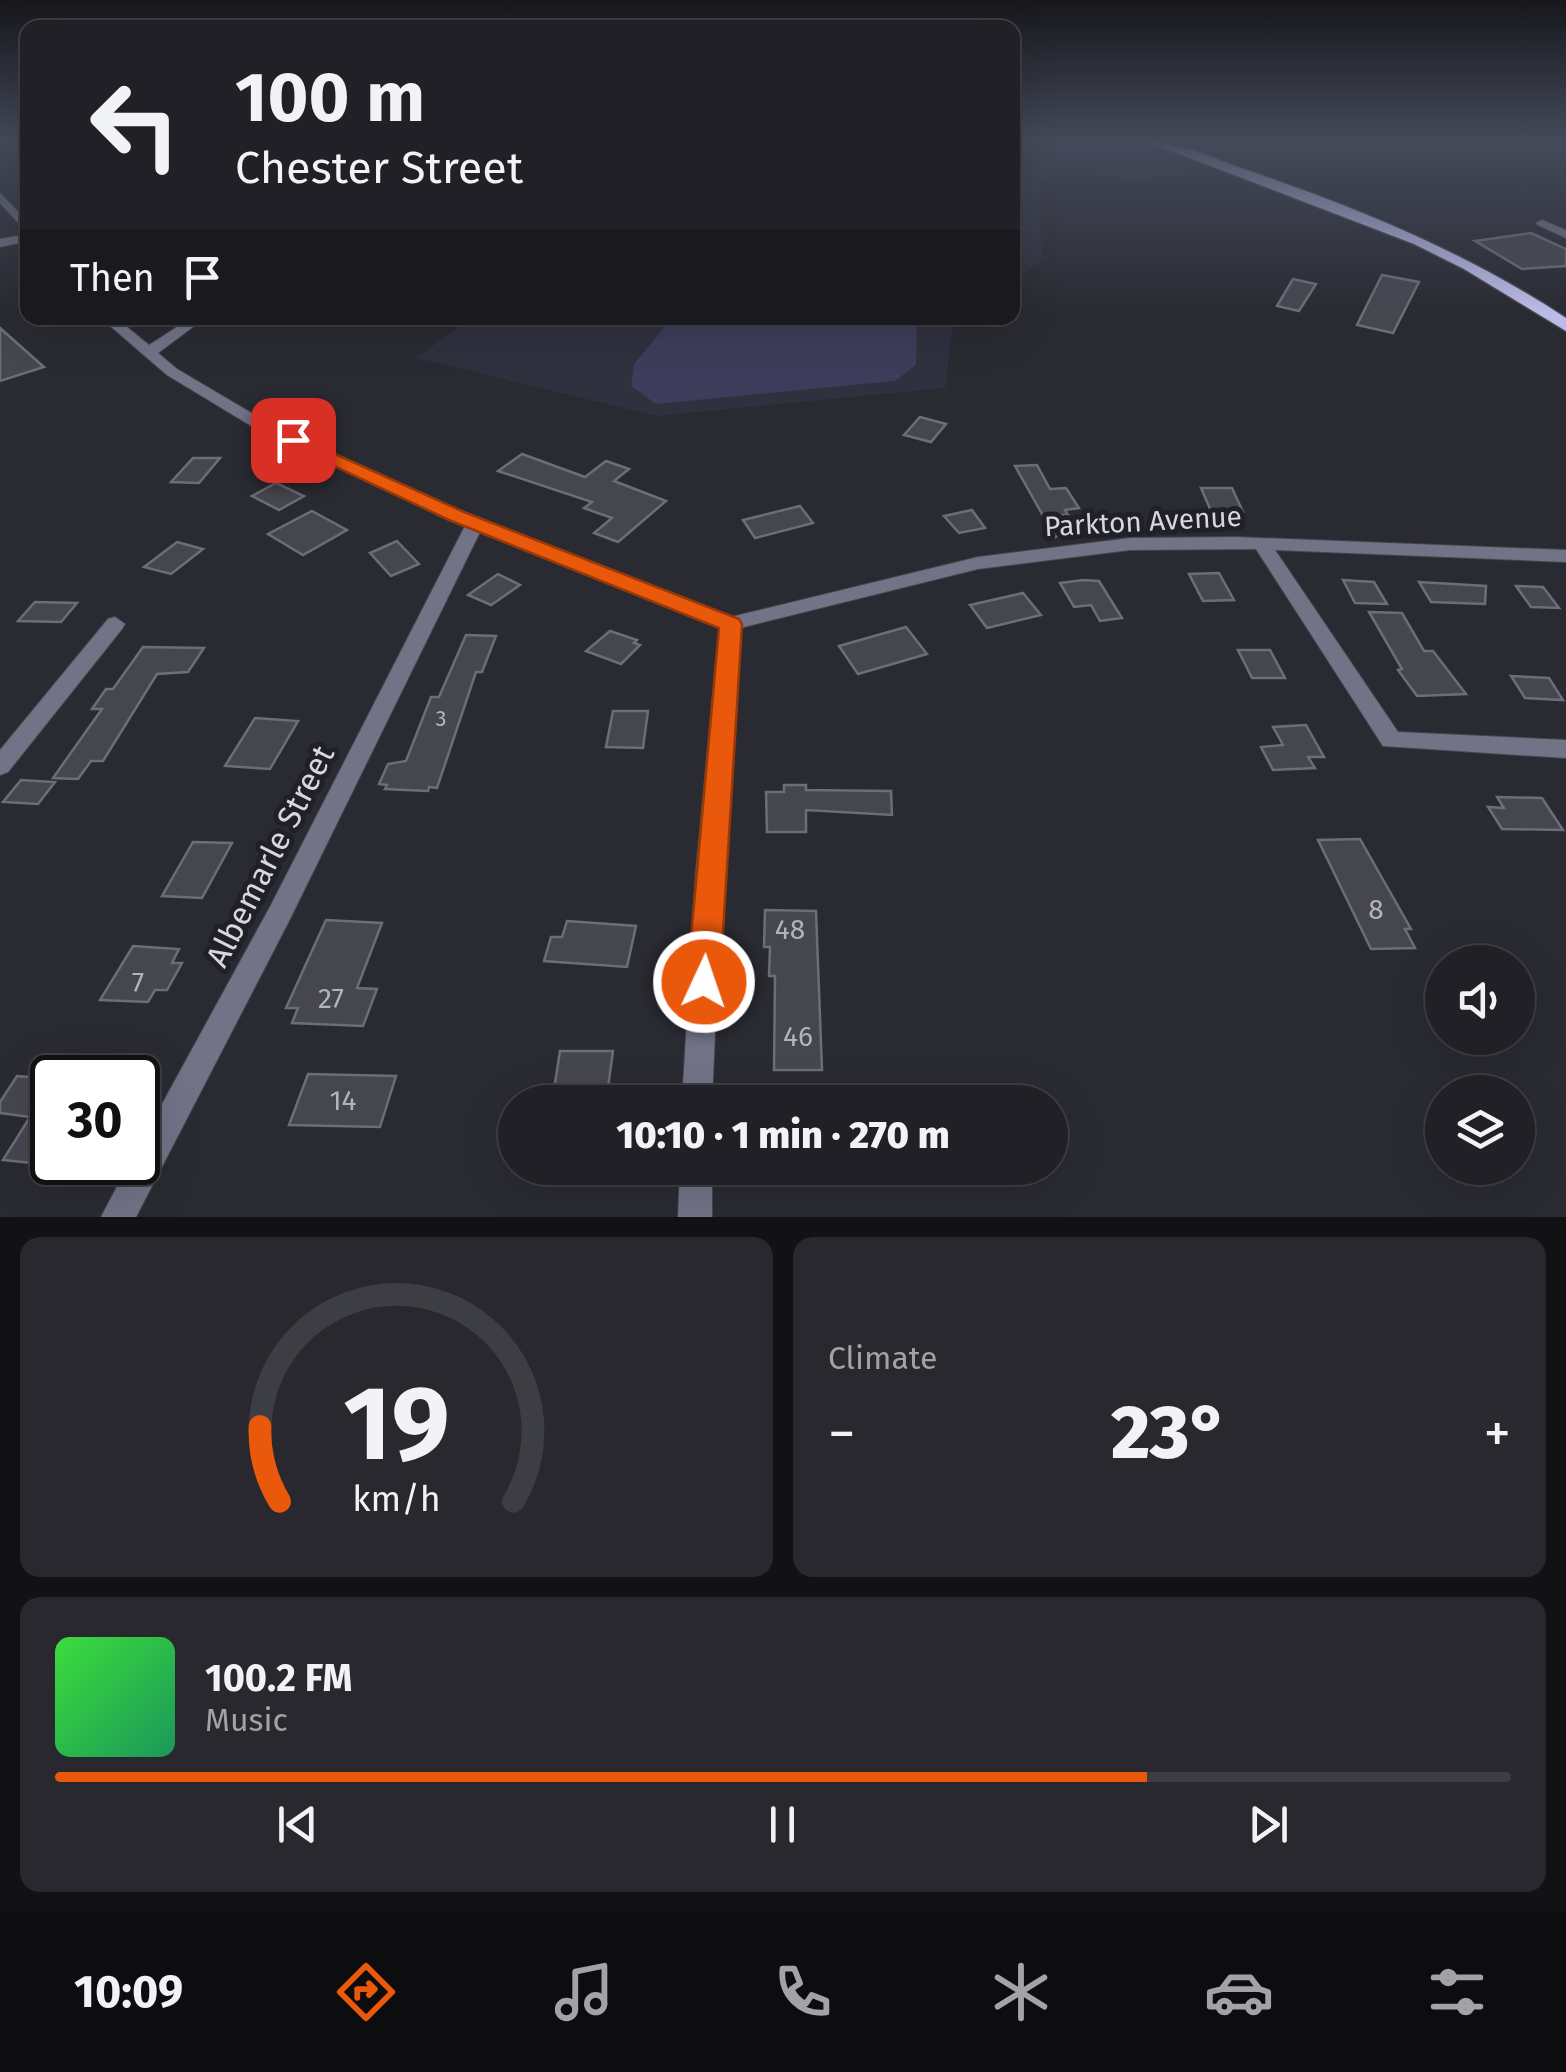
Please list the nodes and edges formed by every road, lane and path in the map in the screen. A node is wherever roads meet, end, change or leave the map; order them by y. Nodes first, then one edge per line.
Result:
1 (2, 199) edge
2 (1321, 199) edge
3 (20, 222) edge
4 (1542, 224) dead end
5 (1566, 234) edge
6 (116, 325) edge
7 (189, 325) edge
8 (1566, 326) edge
9 (149, 352) junction
10 (475, 523) junction
11 (1262, 544) junction
12 (1566, 556) edge
13 (114, 624) dead end
14 (730, 624) junction
15 (1566, 749) edge
16 (0, 766) edge
17 (699, 1085) edge
18 (696, 1185) edge
19 (118, 1217) edge
20 (695, 1217) edge

1 - 3 street
2 - 8 main road
4 - 5 street
6 - 9 street
7 - 9 street
9 - 10 street
10 - 14 street
10 - 19 street, Albemarle Street
11 - 12 street, Parkton Avenue
11 - 14 street, Parkton Avenue
11 - 15 street
13 - 16 street
14 - 17 street
18 - 20 street

